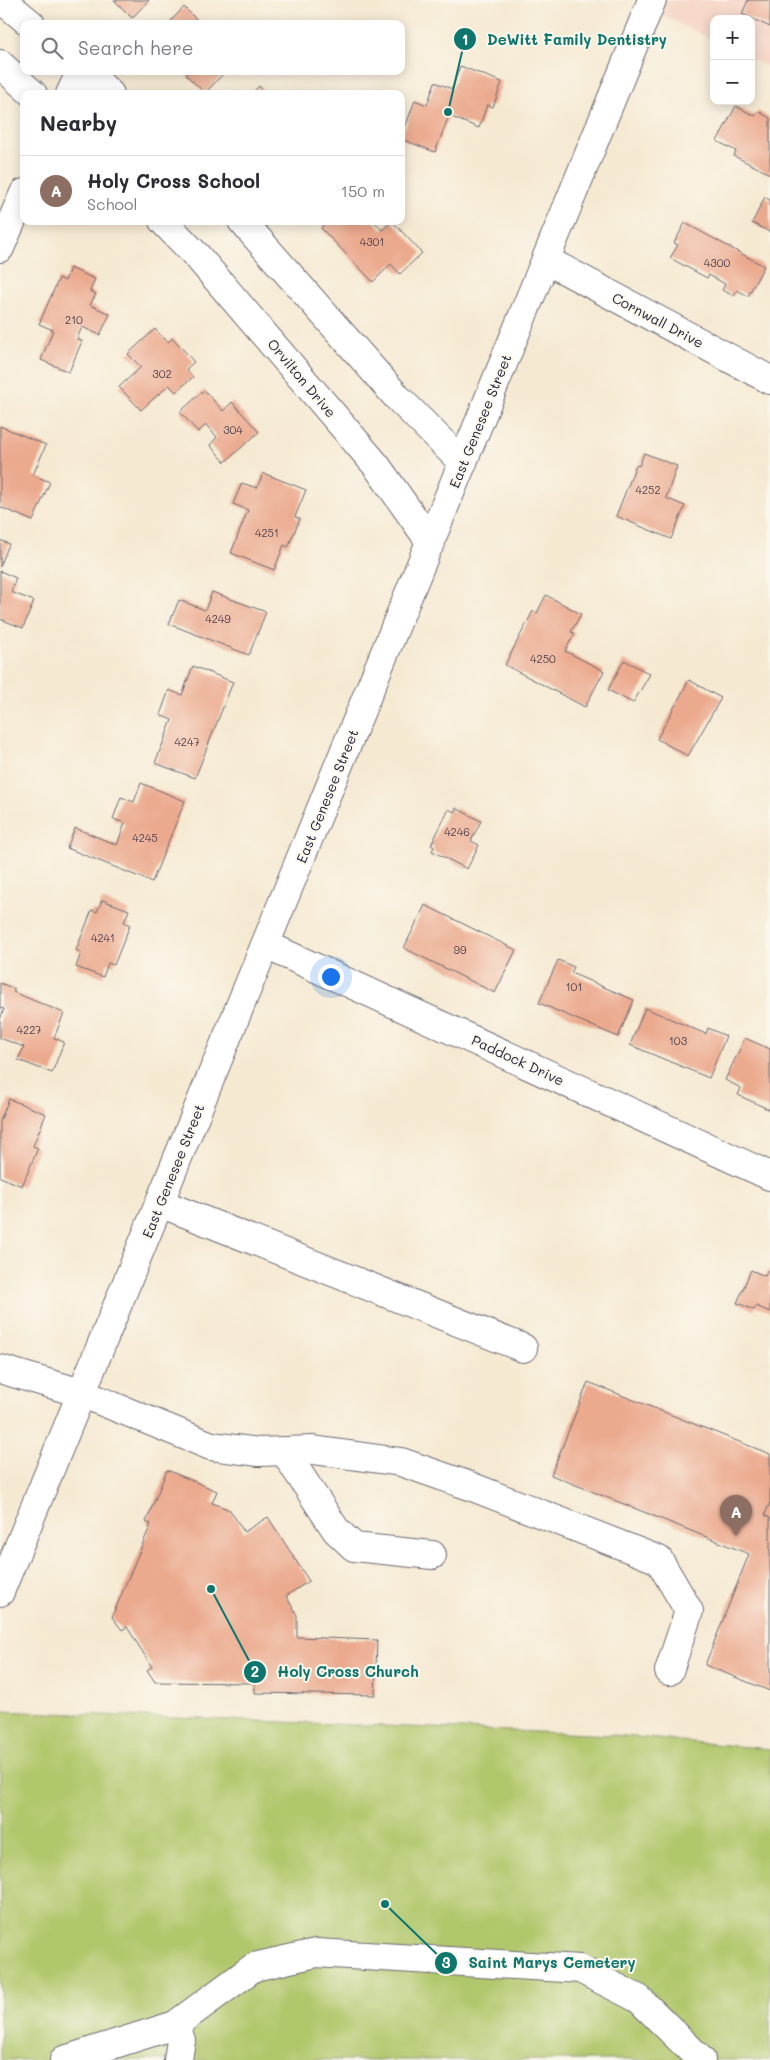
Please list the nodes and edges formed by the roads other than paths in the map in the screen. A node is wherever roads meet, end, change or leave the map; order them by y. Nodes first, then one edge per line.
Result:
1 (652, 0) edge
2 (6, 6) edge
3 (25, 20) edge
4 (0, 64) edge
5 (79, 75) edge
6 (90, 75) edge
7 (29, 90) edge
8 (72, 90) edge
9 (106, 90) edge
10 (20, 202) edge
11 (167, 225) edge
12 (246, 225) edge
13 (0, 248) edge
14 (546, 260) junction
15 (770, 380) edge
16 (463, 463) junction
17 (430, 543) junction
18 (266, 945) junction
19 (770, 1176) edge
20 (160, 1204) junction
21 (523, 1348) dead end
22 (0, 1369) edge
23 (82, 1393) junction
24 (284, 1451) junction
25 (432, 1555) dead end
26 (0, 1592) edge
27 (669, 1671) dead end
28 (175, 2025) junction
29 (66, 2060) edge
30 (178, 2060) edge
31 (701, 2060) edge

1 - 14 street, East Genesee Street
2 - 3 street
4 - 7 street
5 - 8 street
6 - 9 street
10 - 13 street
11 - 17 street, Orvilton Drive
12 - 16 street
14 - 15 street, Cornwall Drive
14 - 16 street, East Genesee Street
16 - 17 street, East Genesee Street
17 - 18 street, East Genesee Street
18 - 19 street, Paddock Drive
18 - 20 street, East Genesee Street
20 - 21 street
20 - 23 street, East Genesee Street
22 - 23 street
23 - 24 street
23 - 26 street, East Genesee Street
24 - 25 street
24 - 27 street
28 - 29 street
28 - 30 street
28 - 31 street

